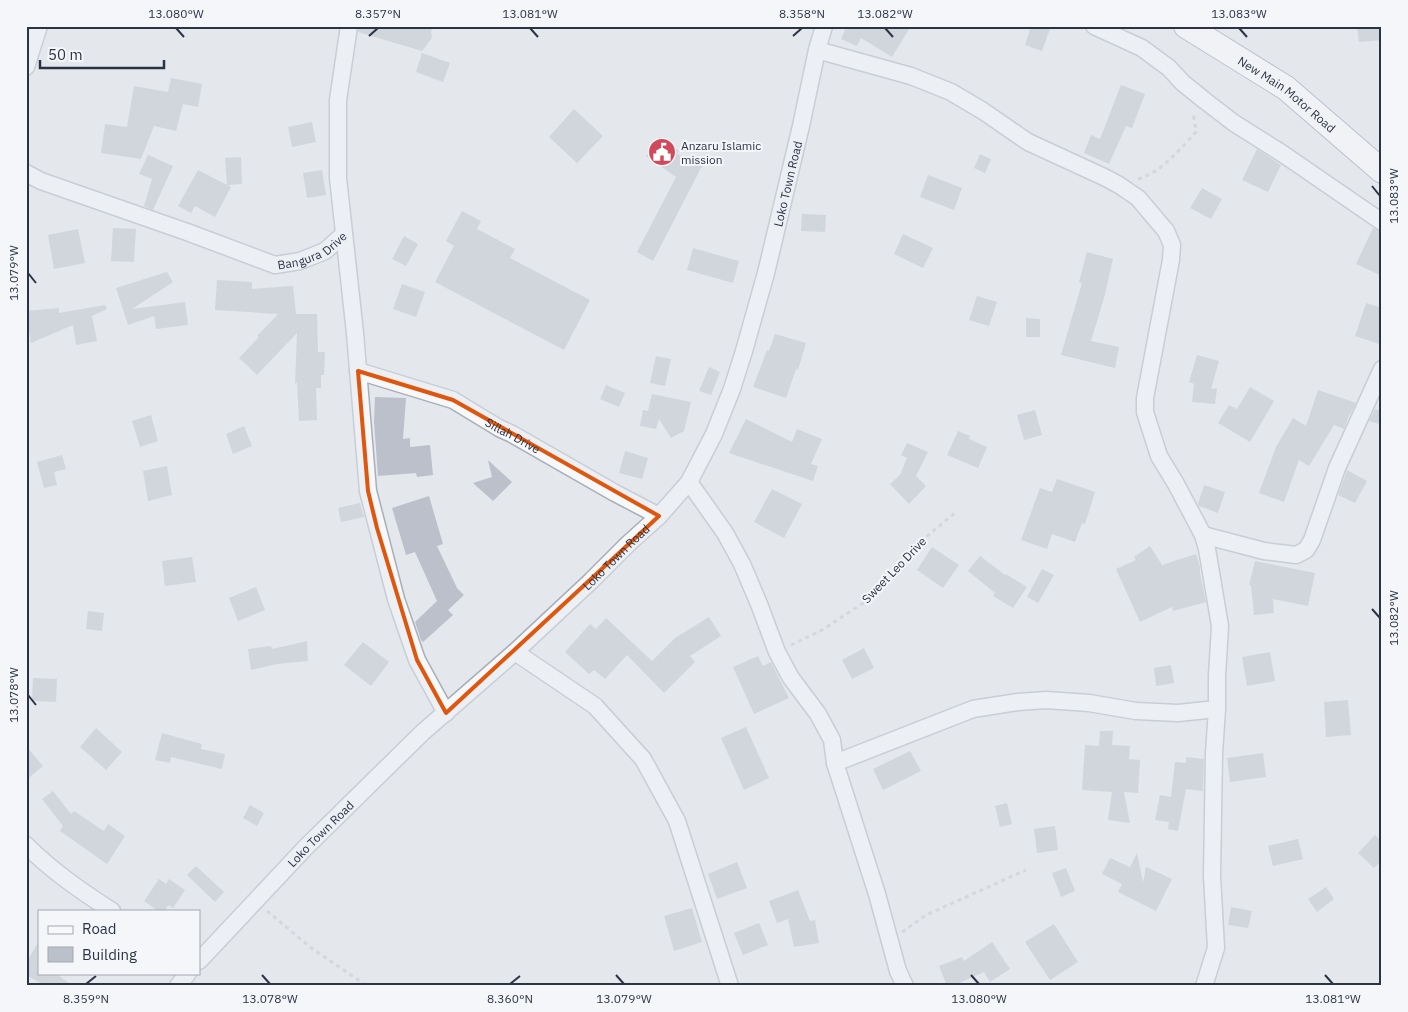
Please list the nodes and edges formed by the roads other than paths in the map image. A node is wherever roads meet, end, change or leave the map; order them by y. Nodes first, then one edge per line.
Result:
1 (39, 26) edge
2 (349, 26) edge
3 (824, 26) edge
4 (1094, 26) edge
5 (1186, 26) edge
6 (1212, 26) edge
7 (817, 50) junction
8 (26, 67) edge
9 (1382, 152) edge
10 (1382, 170) edge
11 (26, 174) edge
12 (1382, 222) edge
13 (344, 234) junction
14 (1382, 369) edge
15 (358, 371) junction
16 (689, 482) junction
17 (659, 516) junction
18 (1203, 535) junction
19 (516, 652) junction
20 (1217, 709) junction
21 (446, 713) junction
22 (835, 763) junction
23 (26, 845) edge
24 (110, 910) edge
25 (200, 960) edge
26 (187, 974) edge
27 (178, 986) edge
28 (730, 986) edge
29 (905, 986) edge
30 (1204, 986) edge

1 - 8 street
2 - 13 street, Bangura Drive
3 - 7 street, Loko Town Road
4 - 12 street
5 - 10 highway, New Main Motor Road
6 - 9 highway, New Main Motor Road
7 - 16 street, Loko Town Road
7 - 18 street
11 - 13 street, Bangura Drive
13 - 15 street
14 - 18 street
15 - 17 street, Sillah Drive
15 - 21 street
16 - 17 street, Loko Town Road
16 - 22 street
17 - 19 street, Loko Town Road
18 - 20 street
19 - 21 street, Loko Town Road
19 - 28 street
20 - 22 street
20 - 30 street
21 - 25 street, Loko Town Road
22 - 29 street
23 - 24 street
26 - 27 street

